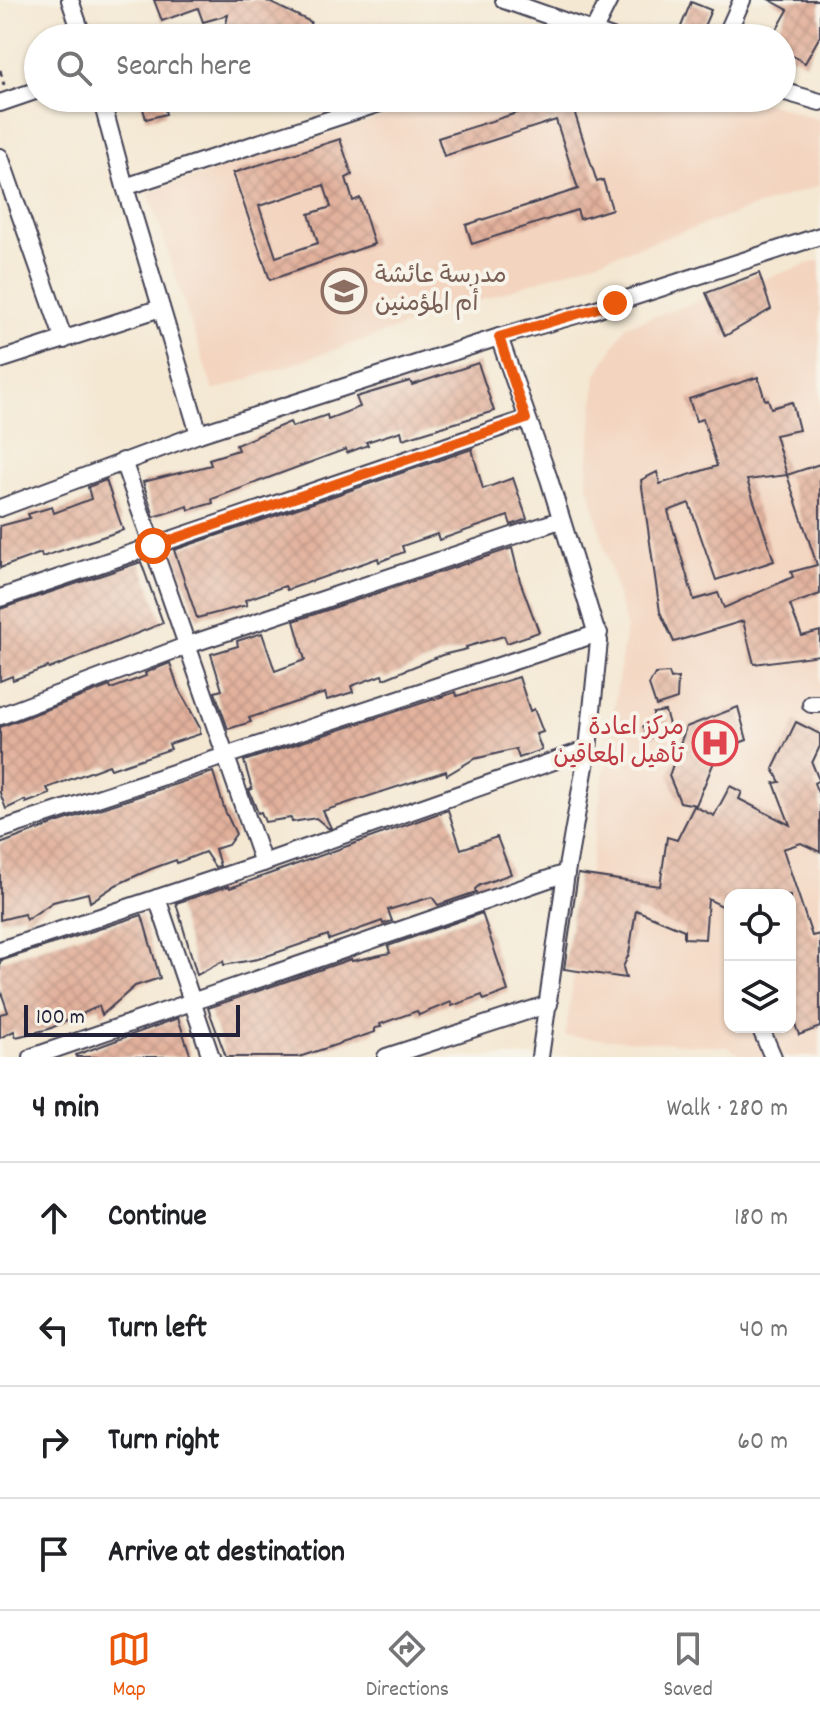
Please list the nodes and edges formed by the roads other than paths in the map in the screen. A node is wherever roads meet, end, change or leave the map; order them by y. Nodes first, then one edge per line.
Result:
1 (70, 0) edge
2 (504, 0) edge
3 (609, 0) edge
4 (742, 0) edge
5 (78, 24) edge
6 (571, 24) edge
7 (597, 24) edge
8 (731, 24) edge
9 (24, 95) edge
10 (796, 95) edge
11 (820, 102) edge
12 (0, 103) edge
13 (105, 112) edge
14 (353, 112) edge
15 (0, 157) edge
16 (125, 187) junction
17 (820, 236) edge
18 (161, 308) junction
19 (499, 337) junction
20 (64, 340) junction
21 (0, 360) edge
22 (526, 419) junction
23 (199, 434) junction
24 (123, 461) junction
25 (0, 507) edge
26 (560, 520) junction
27 (153, 546) junction
28 (0, 598) edge
29 (599, 633) junction
30 (188, 645) junction
31 (0, 716) edge
32 (588, 749) junction
33 (227, 756) junction
34 (0, 830) edge
35 (263, 863) junction
36 (566, 873) junction
37 (157, 898) junction
38 (0, 950) edge
39 (194, 1003) junction
40 (549, 1004) junction
41 (763, 1033) edge
42 (32, 1057) edge
43 (211, 1057) edge
44 (386, 1057) edge
45 (540, 1057) edge
46 (773, 1057) edge

1 - 5 street
2 - 6 street
3 - 7 street
4 - 8 street
9 - 12 street
10 - 11 street
13 - 16 street
14 - 16 street
15 - 20 street
16 - 18 street
17 - 19 street
18 - 20 street
18 - 23 street
19 - 22 street
19 - 23 street
20 - 21 street
22 - 26 street
22 - 27 street
23 - 24 street
24 - 25 street
24 - 27 street
26 - 29 street
26 - 30 street
27 - 28 street
27 - 30 street
29 - 32 street
29 - 33 street
30 - 31 street
30 - 33 street
32 - 35 street
32 - 36 street
33 - 34 street
33 - 35 street
35 - 37 street
36 - 39 street
36 - 40 street
37 - 38 street
37 - 39 street
39 - 42 street
39 - 43 street
40 - 44 street
40 - 45 street
41 - 46 street

